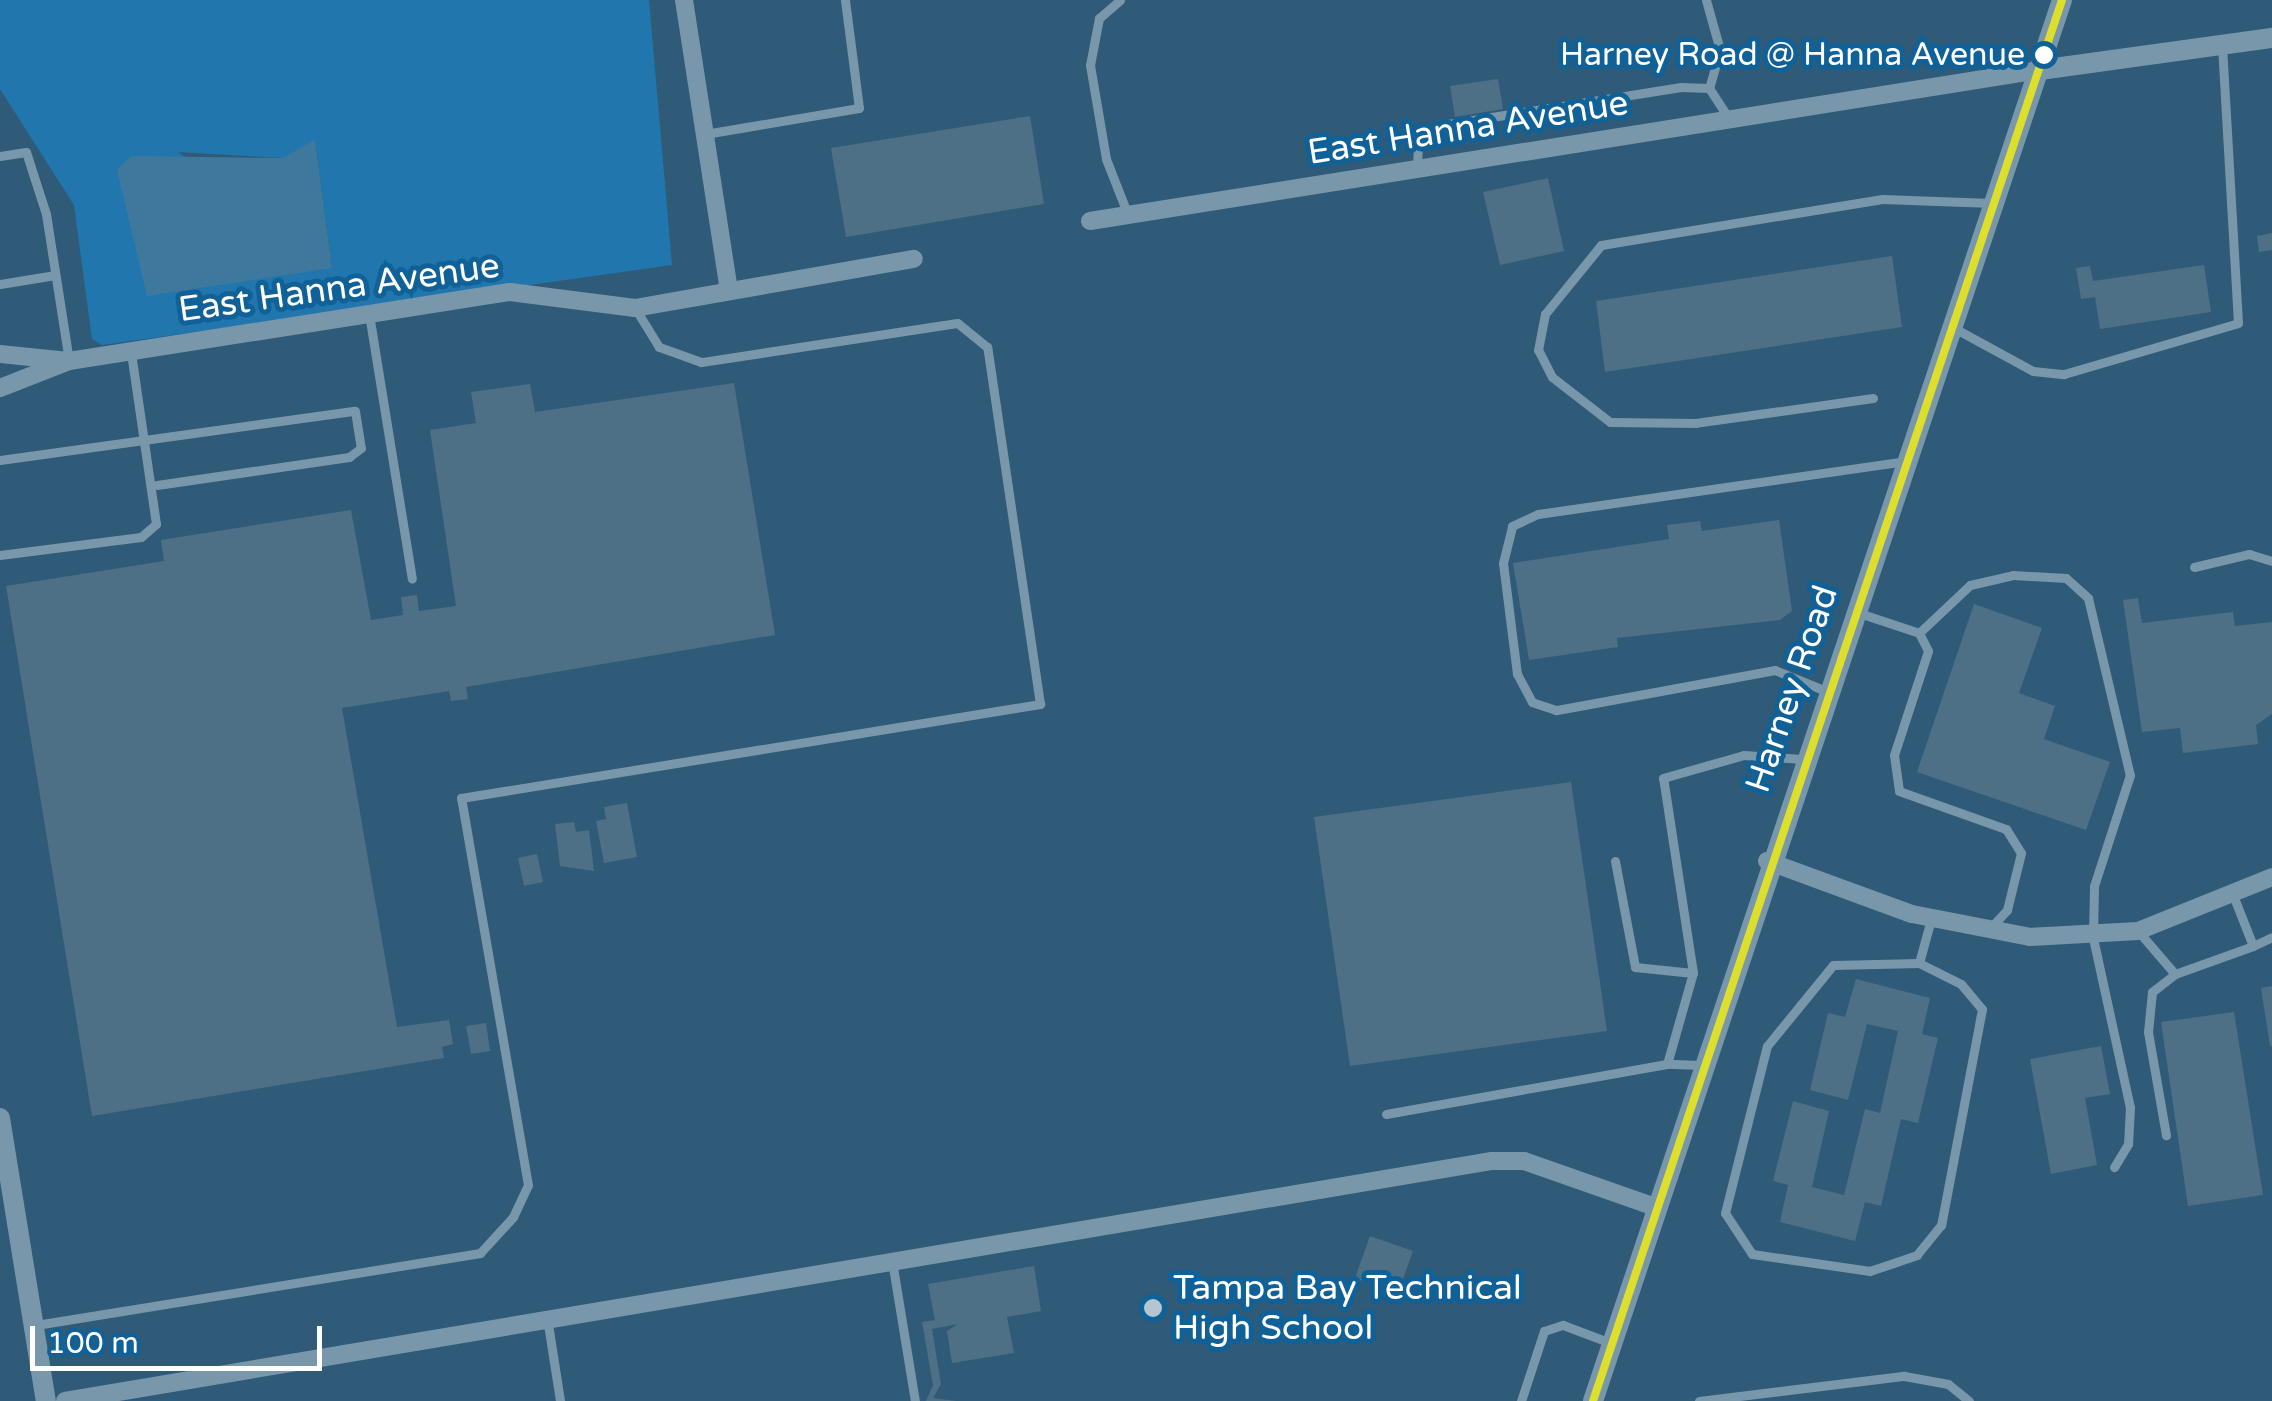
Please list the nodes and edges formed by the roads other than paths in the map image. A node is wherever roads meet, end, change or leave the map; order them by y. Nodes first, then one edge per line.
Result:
1 (684, 0) edge
2 (844, 0) edge
3 (1120, 0) edge
4 (1706, 0) edge
5 (2062, 0) edge
6 (2272, 38) edge
7 (2222, 44) junction
8 (2040, 70) junction
9 (1709, 88) junction
10 (1729, 119) junction
11 (706, 134) junction
12 (0, 156) edge
13 (1417, 169) junction
14 (1995, 202) junction
15 (1128, 215) junction
16 (1090, 221) dead end
17 (914, 259) dead end
18 (55, 276) junction
19 (0, 284) edge
20 (729, 291) junction
21 (636, 308) junction
22 (369, 314) junction
23 (1952, 327) junction
24 (131, 352) junction
25 (0, 354) edge
26 (69, 361) junction
27 (0, 388) edge
28 (1873, 398) dead end
29 (147, 433) junction
30 (0, 460) edge
31 (1905, 462) junction
32 (157, 484) junction
33 (0, 555) edge
34 (2272, 561) edge
35 (2194, 568) dead end
36 (412, 579) dead end
37 (1854, 612) junction
38 (1919, 633) junction
39 (1826, 691) junction
40 (1802, 759) junction
41 (1615, 861) dead end
42 (1767, 861) junction
43 (2272, 878) edge
44 (2233, 896) junction
45 (1931, 919) junction
46 (2138, 931) junction
47 (1985, 933) junction
48 (2272, 937) edge
49 (2092, 938) junction
50 (2252, 946) junction
51 (1919, 962) junction
52 (1693, 974) junction
53 (2174, 974) junction
54 (1667, 1064) junction
55 (1701, 1066) junction
56 (1386, 1114) dead end
57 (0, 1118) edge
58 (2166, 1135) dead end
59 (2114, 1167) dead end
60 (1656, 1207) junction
61 (892, 1267) junction
62 (548, 1324) junction
63 (34, 1325) junction
64 (1612, 1343) junction
65 (1600, 1400) edge
66 (46, 1401) edge
67 (66, 1401) edge
68 (560, 1401) edge
69 (915, 1401) edge
70 (1521, 1401) edge
71 (1700, 1401) edge
72 (1969, 1401) edge

1 - 11 street
2 - 11 lane
3 - 15 lane
4 - 9 lane
5 - 8 street, Harney Road
6 - 7 street, East Hanna Avenue
7 - 8 street, East Hanna Avenue
7 - 23 lane
8 - 10 street, East Hanna Avenue
8 - 14 street, Harney Road
9 - 10 lane
9 - 13 lane
10 - 13 street, East Hanna Avenue
11 - 20 street
12 - 18 lane
13 - 15 street, East Hanna Avenue
14 - 23 street, Harney Road
14 - 28 lane
15 - 16 street, East Hanna Avenue
17 - 20 street, East Hanna Avenue
18 - 19 lane
18 - 26 lane
20 - 21 street, East Hanna Avenue
21 - 22 street, East Hanna Avenue
21 - 63 lane
22 - 24 street, East Hanna Avenue
22 - 36 lane
23 - 31 street, Harney Road
24 - 26 street, East Hanna Avenue
24 - 29 lane
25 - 26 street, East Hanna Avenue
26 - 27 street, East Hanna Avenue
29 - 30 lane
29 - 32 lane
29 - 32 lane
31 - 37 street, Harney Road
31 - 39 lane
32 - 33 lane
34 - 35 lane
37 - 38 lane
37 - 39 street, Harney Road
38 - 47 lane
38 - 49 lane
39 - 40 street, Harney Road
40 - 42 street, Harney Road
40 - 52 lane
41 - 52 lane
42 - 45 street
42 - 55 street, Harney Road
43 - 44 street
44 - 46 street
44 - 50 lane
45 - 47 street
45 - 51 lane
46 - 49 street
46 - 53 lane
47 - 49 street
48 - 50 lane
49 - 59 lane
50 - 53 lane
51 - 51 lane
52 - 54 lane
53 - 58 lane
54 - 55 lane
54 - 56 lane
55 - 60 street, Harney Road
57 - 63 street
60 - 61 street
60 - 64 street, Harney Road
61 - 62 street
61 - 69 lane
62 - 67 street
62 - 68 lane
63 - 66 street
64 - 65 street, Harney Road
64 - 70 lane
71 - 72 lane

